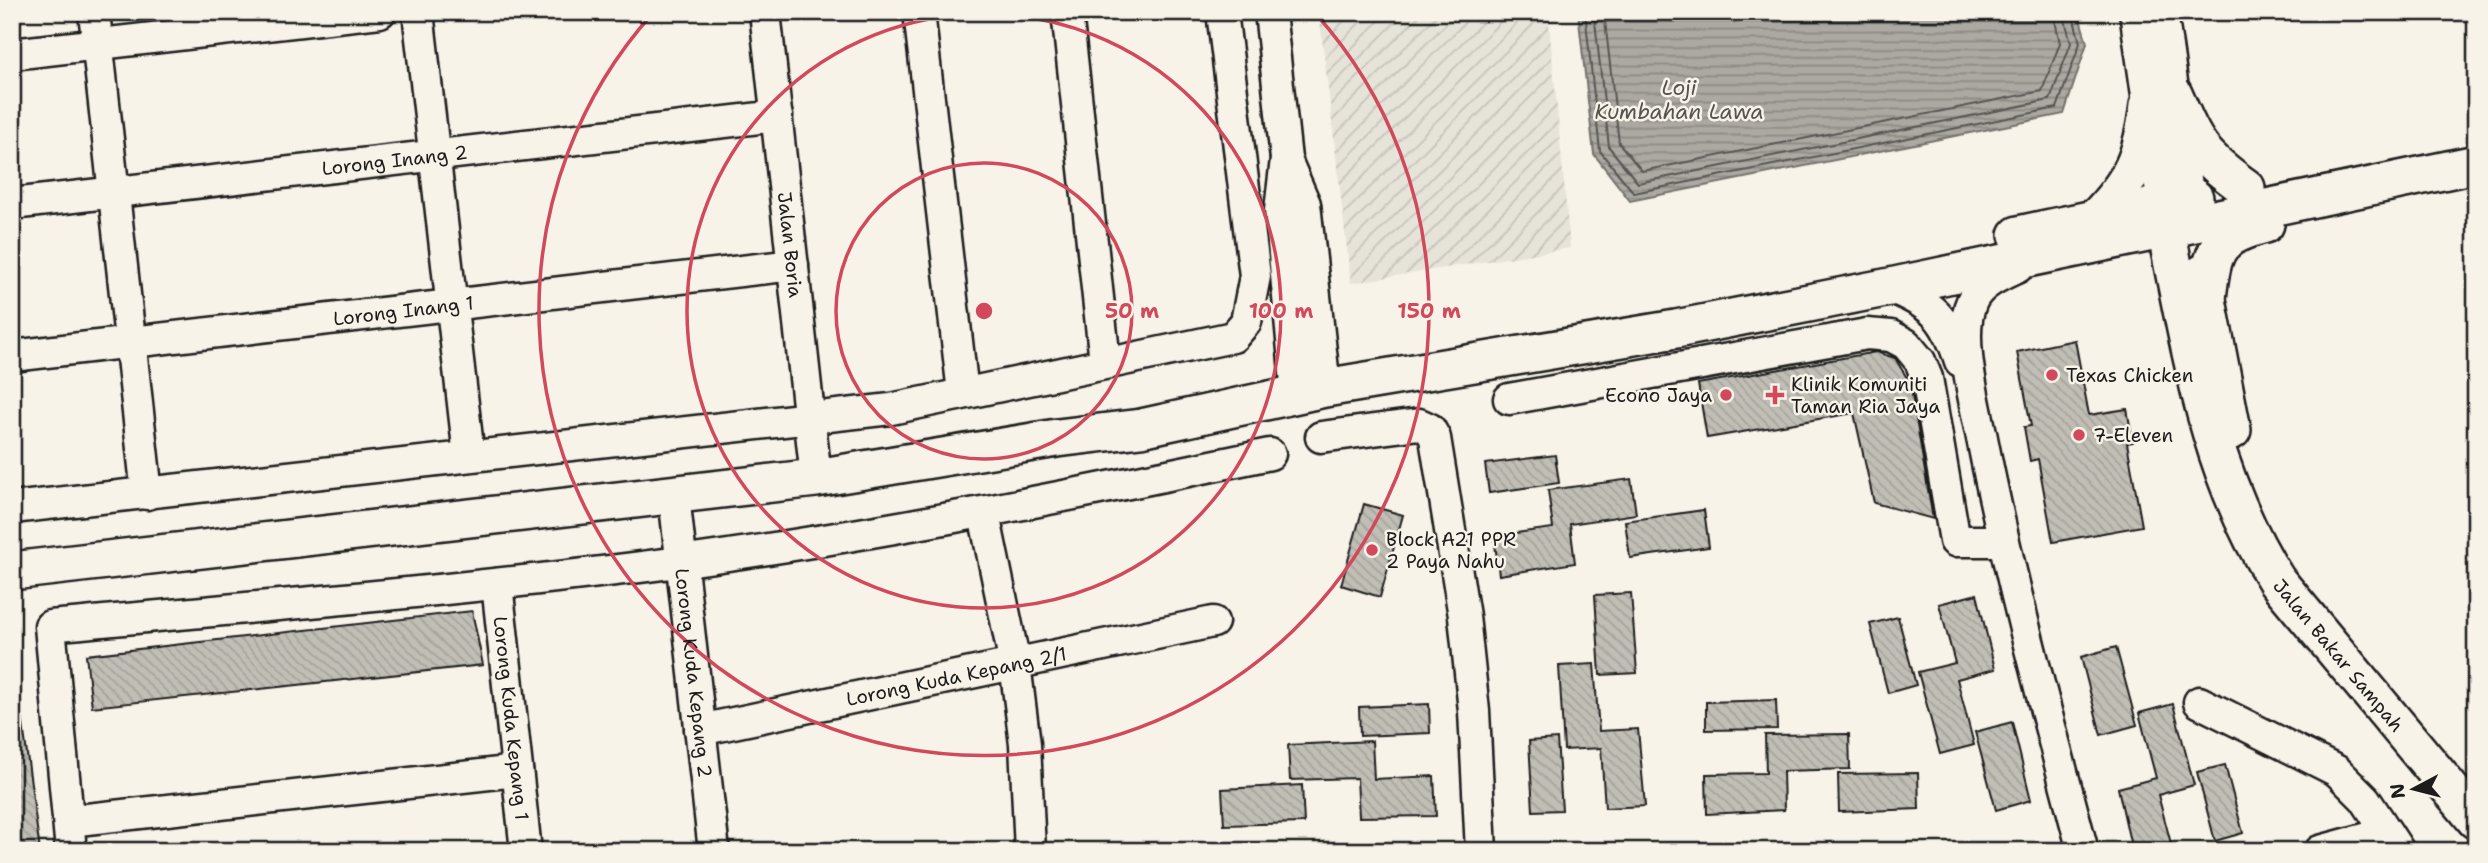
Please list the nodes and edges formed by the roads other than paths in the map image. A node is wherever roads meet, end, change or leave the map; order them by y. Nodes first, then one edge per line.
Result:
1 (94, 12) edge
2 (380, 12) edge
3 (418, 12) edge
4 (765, 12) edge
5 (919, 12) edge
6 (1067, 12) edge
7 (1222, 12) edge
8 (1270, 12) edge
9 (2135, 12) edge
10 (2162, 12) edge
11 (98, 45) junction
12 (12, 54) edge
13 (2161, 100) junction
14 (777, 116) junction
15 (2476, 144) edge
16 (435, 156) junction
17 (2476, 166) edge
18 (2246, 188) junction
19 (114, 193) junction
20 (12, 205) edge
21 (2178, 215) junction
22 (2110, 229) junction
23 (2041, 256) junction
24 (793, 265) junction
25 (1890, 287) junction
26 (2193, 297) junction
27 (452, 305) junction
28 (1676, 329) junction
29 (131, 343) junction
30 (1592, 343) junction
31 (12, 356) edge
32 (1105, 362) junction
33 (1667, 370) junction
34 (1309, 379) junction
35 (1619, 379) junction
36 (963, 393) junction
37 (1509, 398) dead end
38 (1978, 418) junction
39 (812, 419) junction
40 (1321, 438) dead end
41 (1270, 454) dead end
42 (469, 456) junction
43 (816, 478) junction
44 (148, 494) junction
45 (674, 496) junction
46 (12, 508) edge
47 (984, 514) junction
48 (2003, 541) junction
49 (681, 561) junction
50 (12, 571) edge
51 (497, 584) junction
52 (1213, 622) dead end
53 (1015, 664) junction
54 (2199, 702) dead end
55 (700, 730) junction
56 (517, 771) junction
57 (2476, 820) edge
58 (69, 821) junction
59 (2393, 842) edge
60 (1485, 850) edge
61 (2074, 850) edge
62 (71, 851) edge
63 (526, 851) edge
64 (714, 851) edge
65 (1030, 851) edge
66 (2320, 851) edge

1 - 11 street
2 - 11 street
3 - 16 street
4 - 14 street, Jalan Boria
5 - 36 street
6 - 32 street
7 - 32 street
8 - 34 street
9 - 13 street
10 - 13 street
11 - 12 street
11 - 19 street
13 - 18 main road
13 - 21 street
13 - 22 main road
14 - 16 street, Lorong Inang 2
14 - 24 street, Jalan Boria
15 - 18 main road
16 - 19 street, Lorong Inang 2
16 - 27 street
17 - 21 main road
17 - 26 main road
18 - 21 main road
19 - 20 street, Lorong Inang 2
19 - 29 street
21 - 22 main road
21 - 26 main road, Jalan Bakar Sampah
22 - 23 main road
22 - 26 main road
22 - 34 main road
23 - 25 main road
23 - 38 street
24 - 27 street, Lorong Inang 1
24 - 39 street, Jalan Boria
25 - 28 main road
25 - 38 street
26 - 57 main road, Jalan Bakar Sampah
27 - 29 street, Lorong Inang 1
27 - 42 street
28 - 30 main road
28 - 33 street
29 - 31 street, Lorong Inang 1
29 - 44 street
30 - 34 main road
30 - 35 street
32 - 36 street
33 - 35 street
33 - 48 street
34 - 43 main road
35 - 37 street
36 - 39 street
38 - 48 street
39 - 42 street
39 - 43 street, Jalan Boria
40 - 60 street
41 - 47 street
42 - 44 street
43 - 45 main road
44 - 46 street
45 - 49 street, Lorong Kuda Kepang 2
45 - 50 main road
47 - 49 street
47 - 53 street
48 - 61 street
49 - 51 street
49 - 55 street, Lorong Kuda Kepang 2
51 - 56 street, Lorong Kuda Kepang 1
51 - 58 street
52 - 53 street, Lorong Kuda Kepang 2/1
53 - 55 street, Lorong Kuda Kepang 2/1
53 - 65 street
54 - 59 street
55 - 64 street, Lorong Kuda Kepang 2
56 - 58 street
56 - 63 street, Lorong Kuda Kepang 1
58 - 62 street
59 - 66 street

